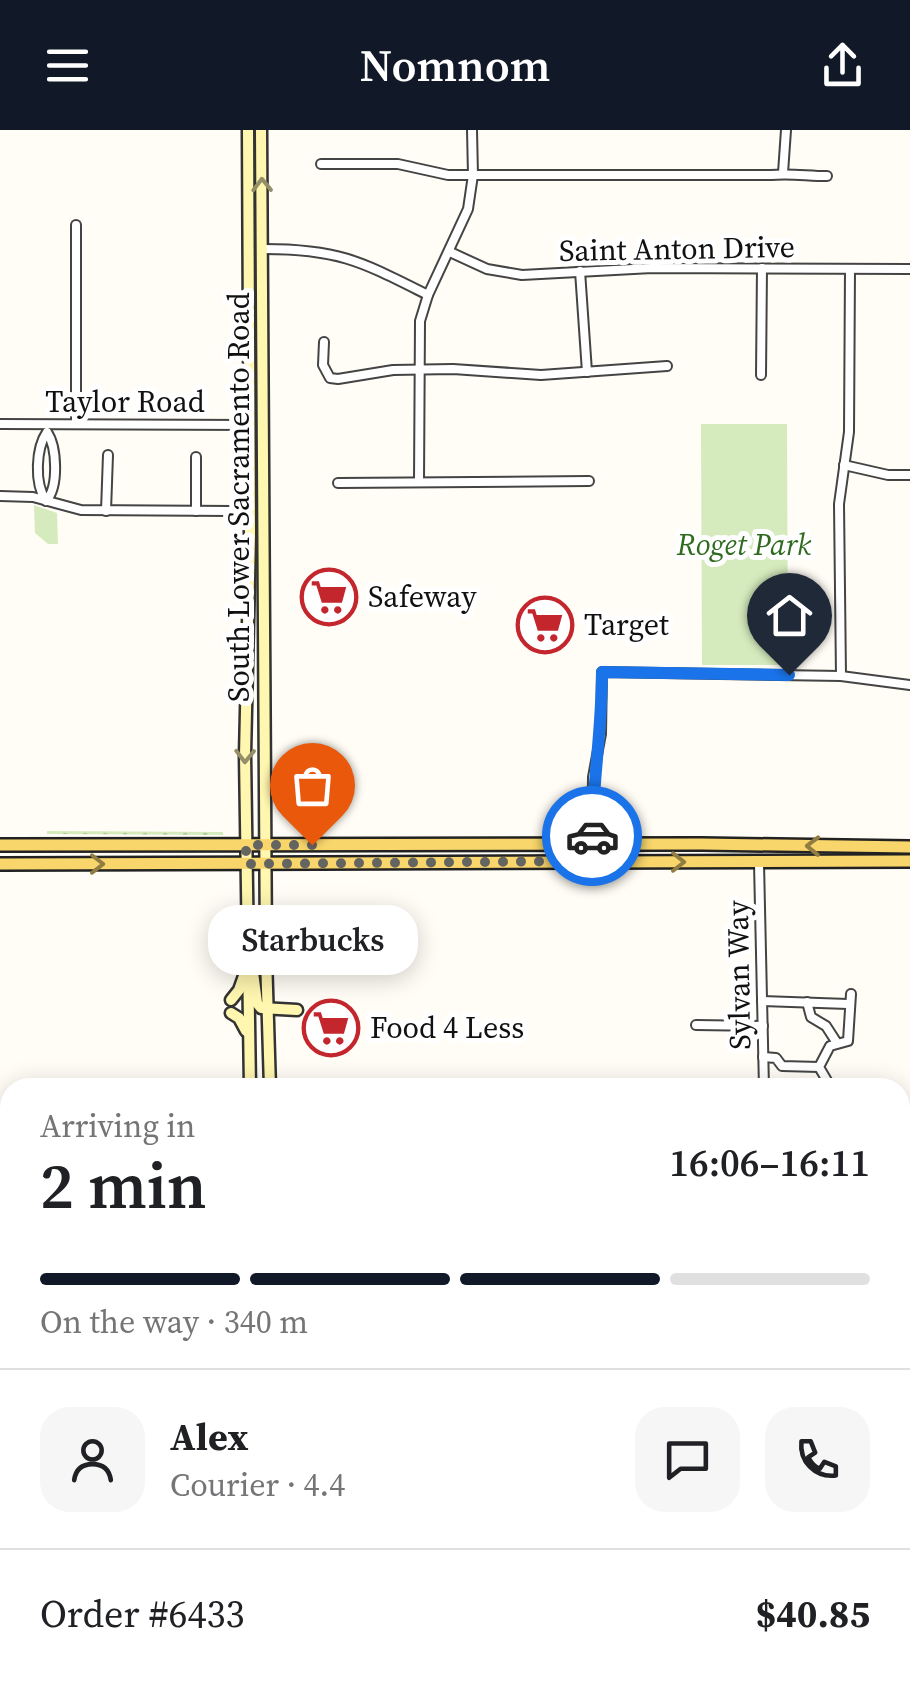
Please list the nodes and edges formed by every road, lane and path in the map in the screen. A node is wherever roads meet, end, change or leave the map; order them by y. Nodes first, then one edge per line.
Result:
1 (248, 130) edge
2 (261, 130) edge
3 (472, 130) edge
4 (786, 130) edge
5 (321, 164) dead end
6 (783, 173) junction
7 (473, 175) junction
8 (827, 176) dead end
9 (76, 225) dead end
10 (264, 250) junction
11 (450, 252) junction
12 (762, 268) junction
13 (850, 269) junction
14 (910, 270) edge
15 (580, 271) junction
16 (428, 295) junction
17 (324, 342) dead end
18 (667, 366) dead end
19 (418, 369) junction
20 (587, 372) junction
21 (761, 375) dead end
22 (0, 424) edge
23 (76, 424) junction
24 (250, 425) junction
25 (47, 428) junction
26 (108, 455) dead end
27 (196, 456) dead end
28 (265, 462) junction
29 (844, 466) junction
30 (40, 473) junction
31 (52, 473) junction
32 (910, 475) edge
33 (419, 481) junction
34 (589, 481) dead end
35 (338, 483) dead end
36 (0, 496) edge
37 (46, 501) junction
38 (106, 511) junction
39 (196, 511) junction
40 (231, 511) dead end
41 (841, 676) junction
42 (910, 685) edge
43 (592, 844) junction
44 (0, 845) edge
45 (246, 845) junction
46 (265, 845) junction
47 (910, 847) edge
48 (592, 861) junction
49 (910, 862) edge
50 (759, 863) junction
51 (0, 864) edge
52 (246, 864) junction
53 (265, 864) junction
54 (247, 955) junction
55 (231, 1000) dead end
56 (762, 1001) junction
57 (807, 1002) junction
58 (269, 1010) junction
59 (297, 1010) dead end
60 (232, 1013) dead end
61 (696, 1026) dead end
62 (763, 1026) junction
63 (837, 1043) junction
64 (249, 1046) junction
65 (763, 1057) junction
66 (782, 1066) junction
67 (820, 1067) junction
68 (764, 1076) joint
69 (250, 1078) edge
70 (270, 1078) edge
71 (826, 1078) edge

1 - 24 main road, South Lower Sacramento Road
10 -> 2 main road, South Lower Sacramento Road
3 - 7 street
4 - 6 street
5 - 7 street
6 - 7 street
6 - 8 street
7 - 11 street
9 - 23 street
10 - 16 street
10 - 28 main road, South Lower Sacramento Road
11 - 15 street, Saint Anton Drive
11 - 16 street
12 - 13 street, Saint Anton Drive
12 - 15 street, Saint Anton Drive
12 - 21 street
13 - 14 street, Saint Anton Drive
13 - 29 street
15 - 20 street
16 - 19 street
17 - 19 street
18 - 20 street
19 - 20 street
19 - 33 street
22 - 25 street, Taylor Road
23 - 24 street, Taylor Road
23 - 25 street, Taylor Road
24 - 28 main road
24 -> 45 main road, South Lower Sacramento Road
25 - 30 street
25 - 31 street
26 - 38 street
27 - 39 street
28 - 46 main road, South Lower Sacramento Road
29 - 32 street
29 - 41 street
30 - 31 street
30 - 37 street
31 - 37 street
33 - 34 street
33 - 35 street
36 - 37 street
37 - 38 street
38 - 39 street
39 - 40 street
41 - 42 street
41 - 43 street
43 - 46 main road
47 -> 43 main road
43 - 48 street
44 - 45 main road
45 - 46 main road
45 - 52 main road, South Lower Sacramento Road
46 - 53 main road, South Lower Sacramento Road
48 -> 50 main road
48 - 53 main road
49 - 50 main road
50 - 56 street, Sylvan Way
51 -> 52 main road
52 - 53 main road
52 - 54 main road, South Lower Sacramento Road
53 - 58 main road, South Lower Sacramento Road
54 - 55 main road
54 - 58 main road
54 - 64 main road
56 - 57 street
56 - 62 street, Sylvan Way
57 - 63 street
57 - 63 street
58 - 59 main road
58 - 70 main road, South Lower Sacramento Road
60 - 64 main road
61 - 62 street
62 - 65 street, Sylvan Way
63 - 67 street
64 - 69 main road
65 - 66 street
65 - 68 street, Sylvan Way
66 - 67 street
66 - 68 street
67 - 71 street

